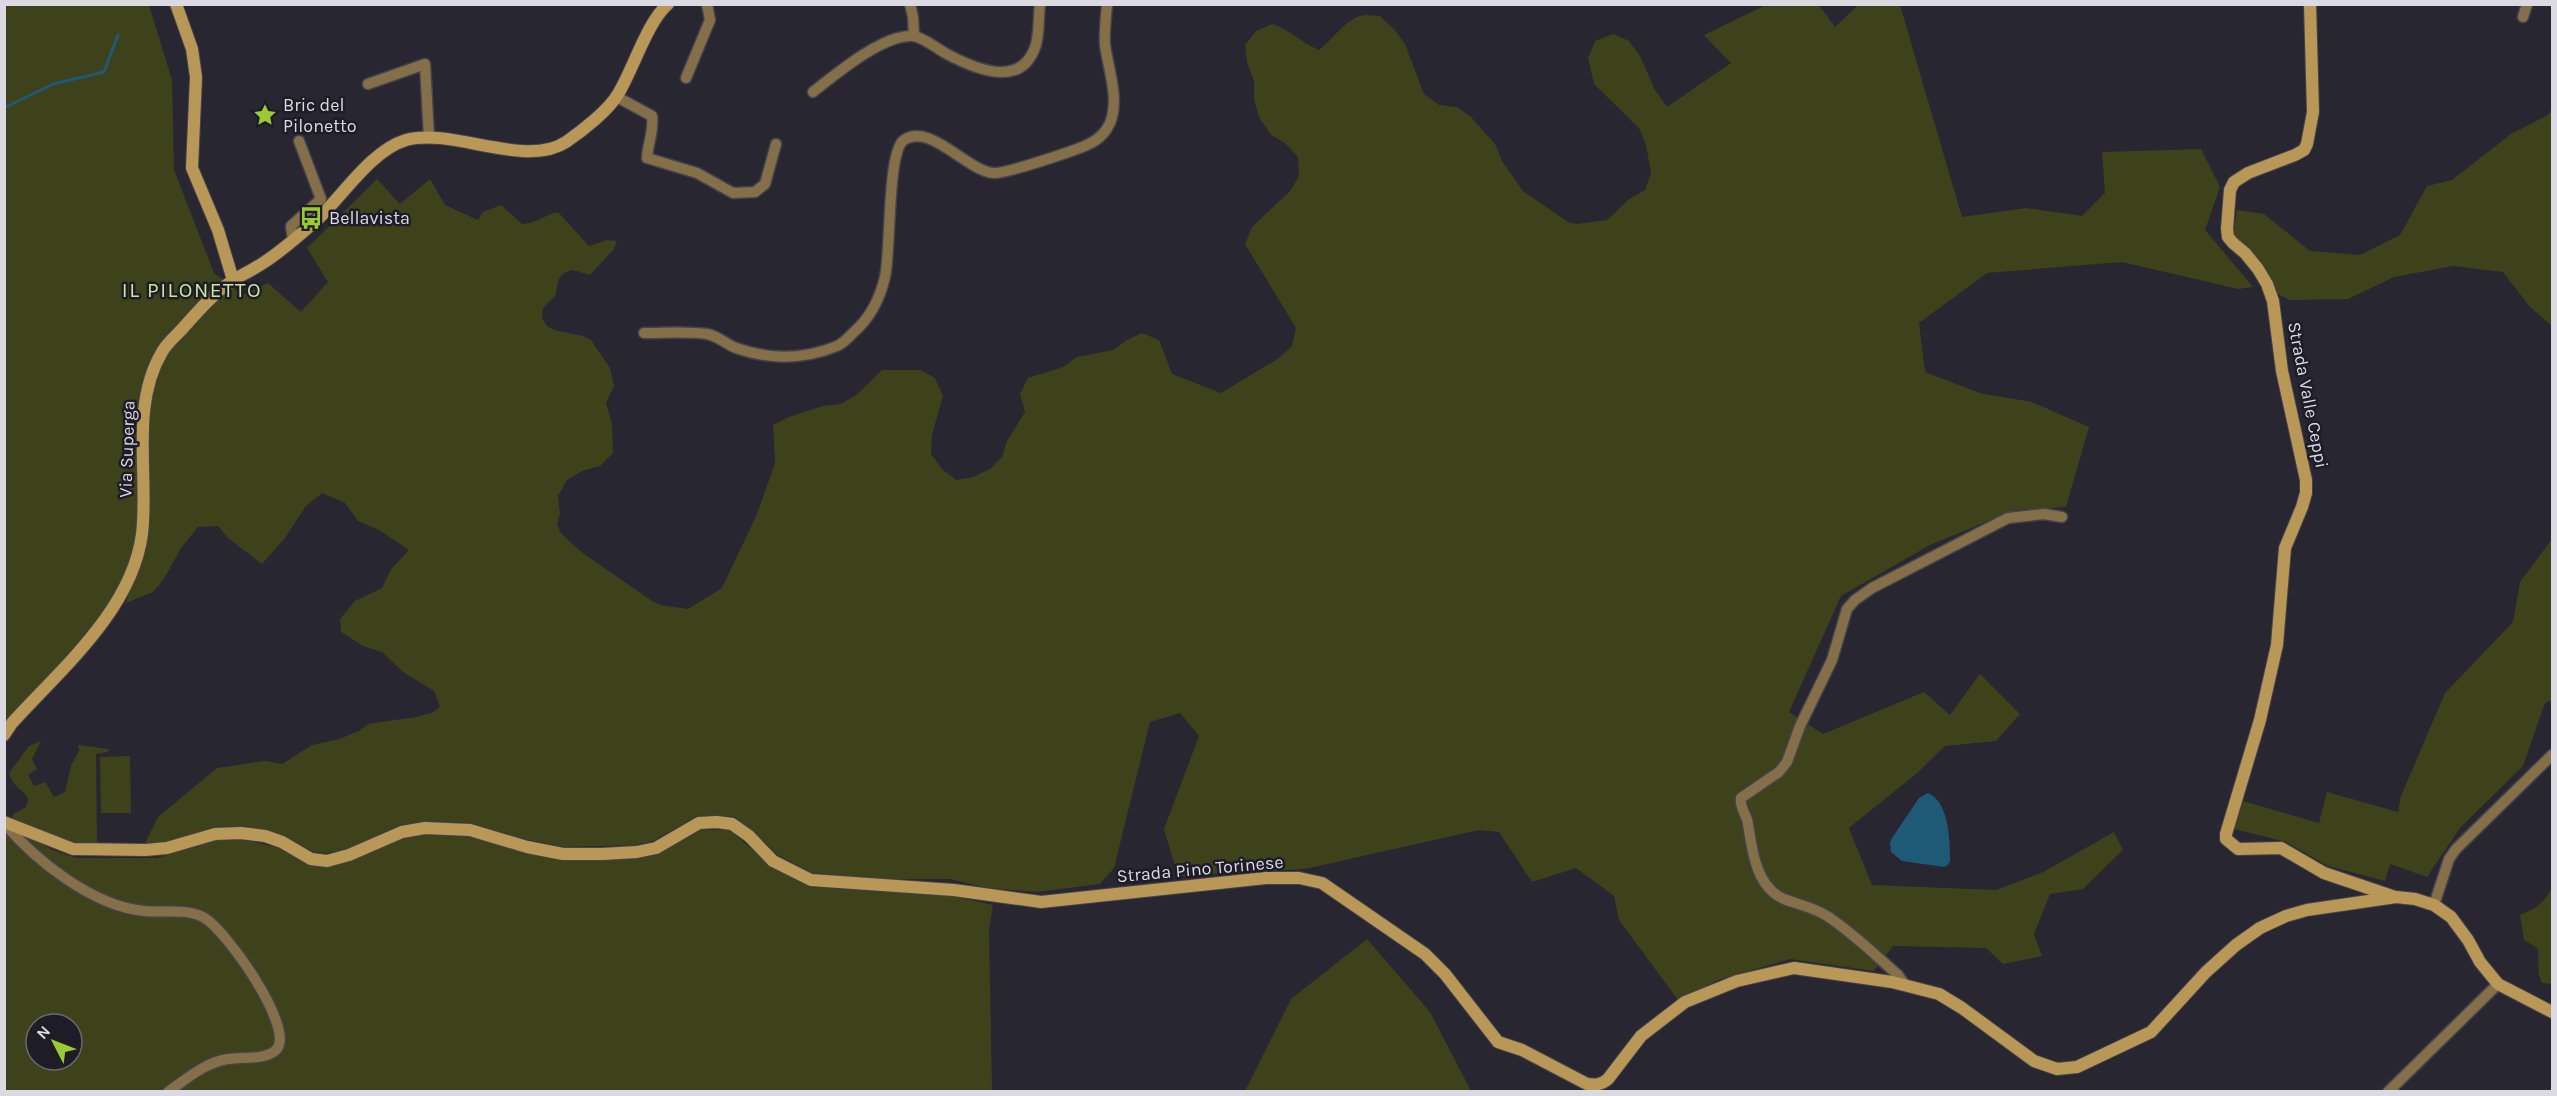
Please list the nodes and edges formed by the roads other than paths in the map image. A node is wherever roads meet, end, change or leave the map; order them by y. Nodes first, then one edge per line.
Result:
1 (176, 4) edge
2 (668, 4) edge
3 (707, 4) edge
4 (910, 4) edge
5 (1040, 4) edge
6 (1107, 4) edge
7 (2310, 4) edge
8 (2527, 4) edge
9 (2523, 17) dead end
10 (914, 36) junction
11 (686, 78) dead end
12 (368, 84) dead end
13 (813, 92) dead end
14 (617, 97) junction
15 (429, 137) junction
16 (299, 141) dead end
17 (776, 144) dead end
18 (293, 239) junction
19 (233, 280) junction
20 (644, 333) dead end
21 (2061, 517) dead end
22 (4, 735) edge
23 (2553, 755) edge
24 (4, 822) edge
25 (2396, 897) junction
26 (2434, 905) junction
27 (2498, 984) junction
28 (1905, 985) junction
29 (2553, 1012) edge
30 (1595, 1088) edge
31 (168, 1092) edge
32 (2388, 1092) edge

1 - 19 street
2 - 14 street, Via Superga
3 - 11 street
4 - 10 street
5 - 10 street
6 - 20 street
7 - 25 street, Strada Valle Ceppi
8 - 9 street
10 - 13 street
12 - 15 street
14 - 15 street, Via Superga
14 - 17 street
15 - 18 street, Via Superga
16 - 18 street
18 - 19 street, Via Superga
19 - 22 street, Via Superga
21 - 28 street
23 - 26 street
24 - 30 street, Strada Pino Torinese
24 - 31 street
25 - 26 street, Strada Pino Torinese
25 - 28 street, Strada Pino Torinese
26 - 27 street, Strada Pino Torinese
27 - 29 street, Strada Pino Torinese
27 - 32 street
28 - 30 street, Strada Pino Torinese

